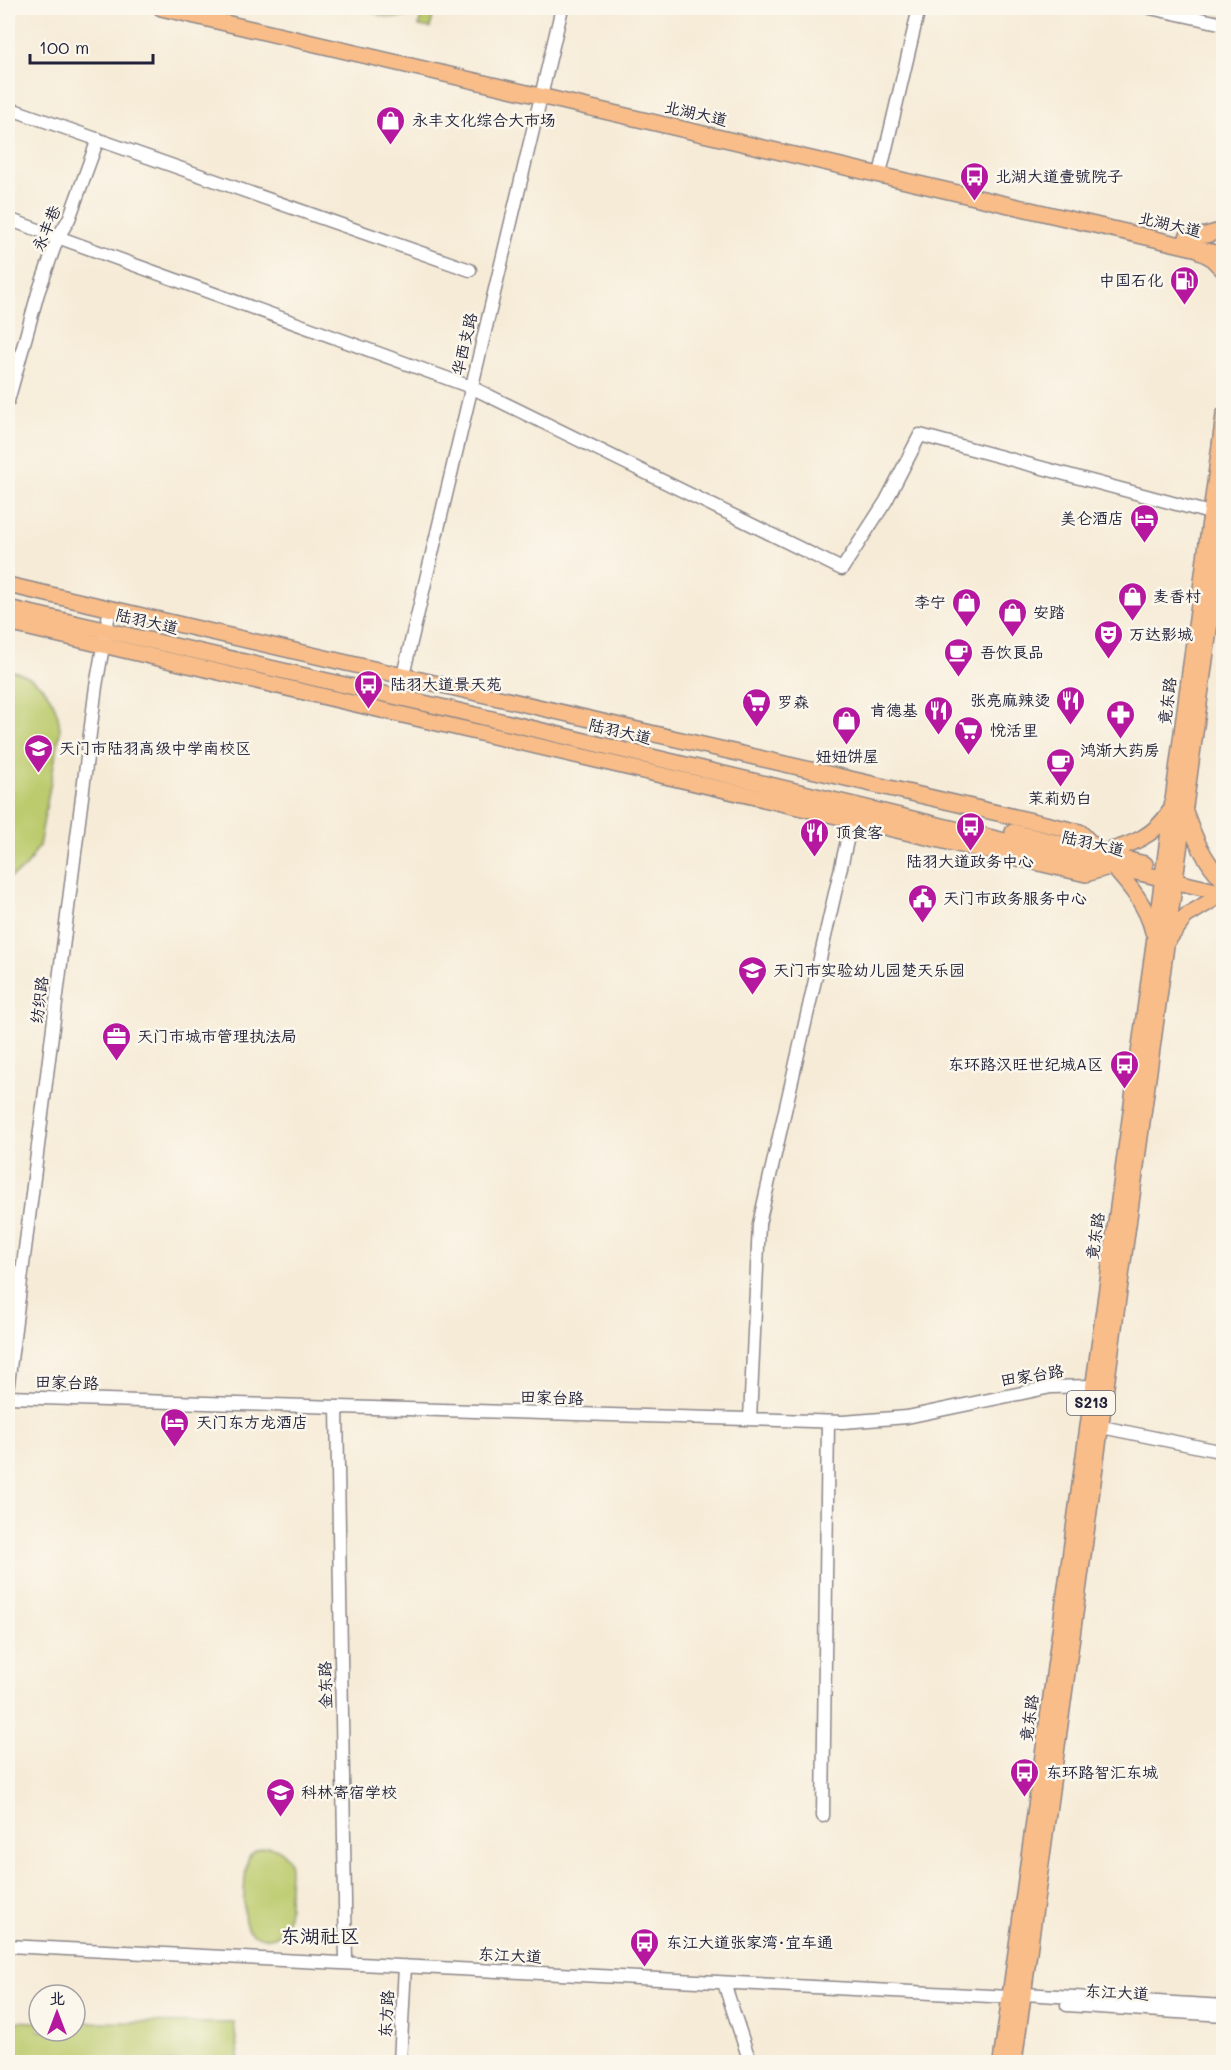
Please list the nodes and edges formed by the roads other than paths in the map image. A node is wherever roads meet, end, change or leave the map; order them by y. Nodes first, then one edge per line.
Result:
1 (161, 8) edge
2 (201, 8) edge
3 (562, 8) edge
4 (919, 8) edge
5 (1150, 8) edge
6 (1224, 24) edge
7 (541, 91) junction
8 (8, 108) edge
9 (98, 139) junction
10 (881, 170) junction
11 (8, 219) edge
12 (1224, 230) edge
13 (58, 237) junction
14 (1186, 241) junction
15 (1224, 245) edge
16 (1224, 255) edge
17 (470, 270) dead end
18 (1224, 271) edge
19 (471, 387) junction
20 (8, 401) edge
21 (1224, 415) edge
22 (1217, 516) edge
23 (8, 585) edge
24 (8, 599) edge
25 (8, 608) edge
26 (8, 623) edge
27 (107, 626) junction
28 (401, 682) junction
29 (1178, 809) junction
30 (852, 819) junction
31 (1101, 853) junction
32 (1203, 856) junction
33 (1224, 864) edge
34 (1112, 866) junction
35 (1169, 875) junction
36 (1224, 882) edge
37 (1224, 893) edge
38 (1160, 946) junction
39 (8, 1384) edge
40 (1093, 1386) junction
41 (8, 1397) edge
42 (337, 1407) junction
43 (750, 1419) junction
44 (828, 1422) junction
45 (1094, 1426) junction
46 (1224, 1452) edge
47 (823, 1816) dead end
48 (8, 1946) edge
49 (346, 1963) junction
50 (405, 1966) junction
51 (724, 1983) junction
52 (1019, 1998) junction
53 (1224, 2006) edge
54 (1224, 2015) edge
55 (400, 2062) edge
56 (750, 2062) edge
57 (1001, 2062) edge
58 (1014, 2062) edge

1 - 7 main road, 北湖大道
2 - 7 main road, 北湖大道
3 - 7 street, 华西支路
4 - 10 street
5 - 6 street
7 - 10 main road, 北湖大道
7 - 19 street, 华西支路
8 - 9 street
9 - 13 street, 永丰巷
9 - 17 street
10 - 14 main road, 北湖大道
11 - 13 street
12 - 14 main road
13 - 19 street
13 - 20 street, 永丰巷
14 - 15 main road, 北湖大道
14 - 16 main road, 北湖大道
14 - 18 main road
19 - 22 street
19 - 28 street, 华西支路
21 - 22 main road, 竟东路 / S213
22 - 29 main road, 竟东路 / S213
23 - 27 main road
24 - 27 main road, 陆羽大道
25 - 27 main road, 陆羽大道
26 - 27 main road
27 - 28 main road
27 - 30 main road
27 - 34 main road, 陆羽大道
27 - 39 street, 纺织路
28 - 31 main road
29 - 31 main road
29 - 32 main road
29 - 35 main road, 竟东路 / S213
30 - 34 main road
30 - 43 street
31 - 35 main road, 陆羽大道
32 - 33 main road
32 - 36 main road
34 - 35 main road, 陆羽大道
34 - 38 main road
35 - 36 main road, 陆羽大道
35 - 37 main road, 陆羽大道
35 - 38 main road, 竟东路 / S213
37 - 38 main road
38 - 40 main road, 竟东路 / S213
38 - 45 main road, 竟东路 / S213
40 - 44 street, 田家台路
40 - 45 main road, 竟东路 / S213
41 - 42 street, 田家台路
42 - 43 street, 田家台路
42 - 49 street, 金东路
43 - 44 street, 田家台路
44 - 47 street
45 - 46 street
45 - 52 main road, 竟东路 / S213
48 - 49 street, 东江大道
49 - 50 street, 东江大道
50 - 51 street, 东江大道
50 - 55 street, 东方路
51 - 52 street, 东江大道
51 - 56 street
52 - 53 street, 东江大道
52 - 54 street, 东江大道
52 - 57 main road, 竟东路 / S213
52 - 58 main road, 竟东路 / S213

